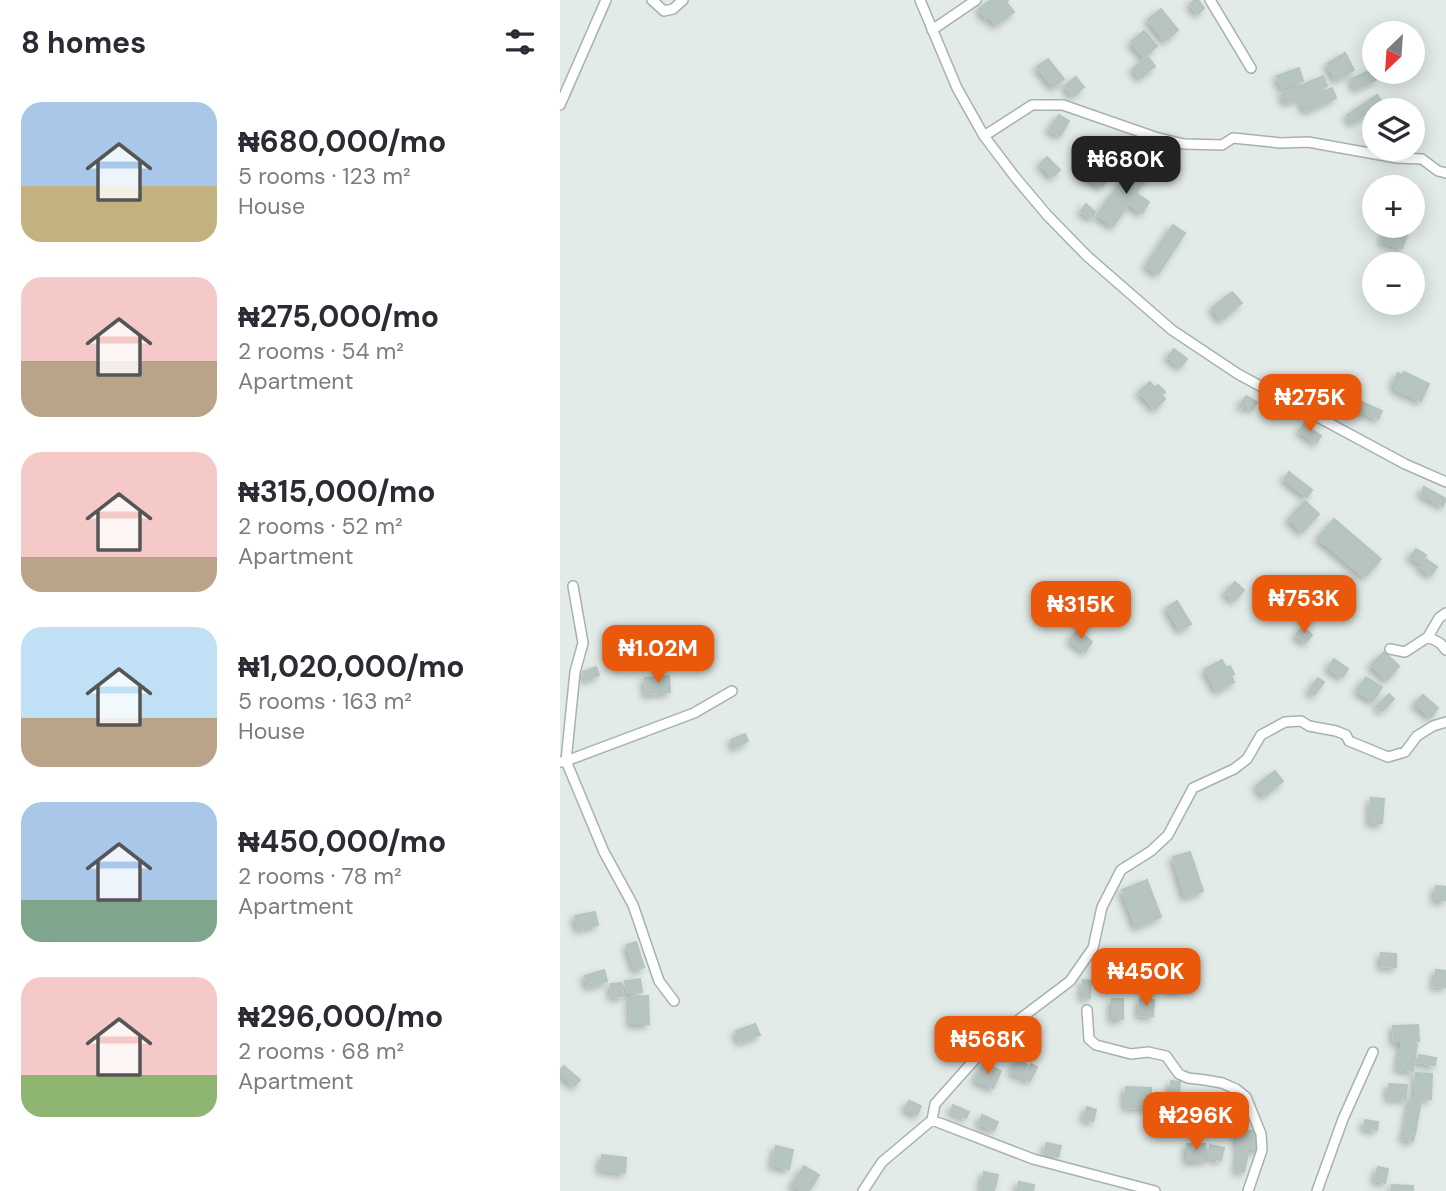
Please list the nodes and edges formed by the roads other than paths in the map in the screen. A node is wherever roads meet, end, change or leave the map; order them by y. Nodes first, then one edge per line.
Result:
1 (606, 0) edge
2 (652, 0) edge
3 (683, 0) edge
4 (920, 0) edge
5 (976, 0) edge
6 (1210, 0) edge
7 (932, 30) junction
8 (1251, 68) dead end
9 (560, 105) edge
10 (984, 136) junction
11 (1446, 173) edge
12 (1446, 482) edge
13 (573, 586) dead end
14 (1446, 612) edge
15 (1428, 637) junction
16 (1390, 649) dead end
17 (1446, 650) edge
18 (732, 691) dead end
19 (1446, 722) edge
20 (563, 762) edge
21 (674, 1001) dead end
22 (1087, 1010) dead end
23 (1373, 1052) dead end
24 (932, 1120) junction
25 (863, 1191) edge
26 (1155, 1191) edge
27 (1248, 1191) edge
28 (1317, 1191) edge

1 - 9 street
2 - 3 street
4 - 7 street
5 - 7 street
6 - 8 street
7 - 10 street
10 - 11 street
10 - 12 street
13 - 20 street
14 - 15 street
15 - 16 street
15 - 17 street
18 - 20 street
19 - 24 street
20 - 21 street
22 - 27 street
23 - 28 street
24 - 25 street
24 - 26 street

